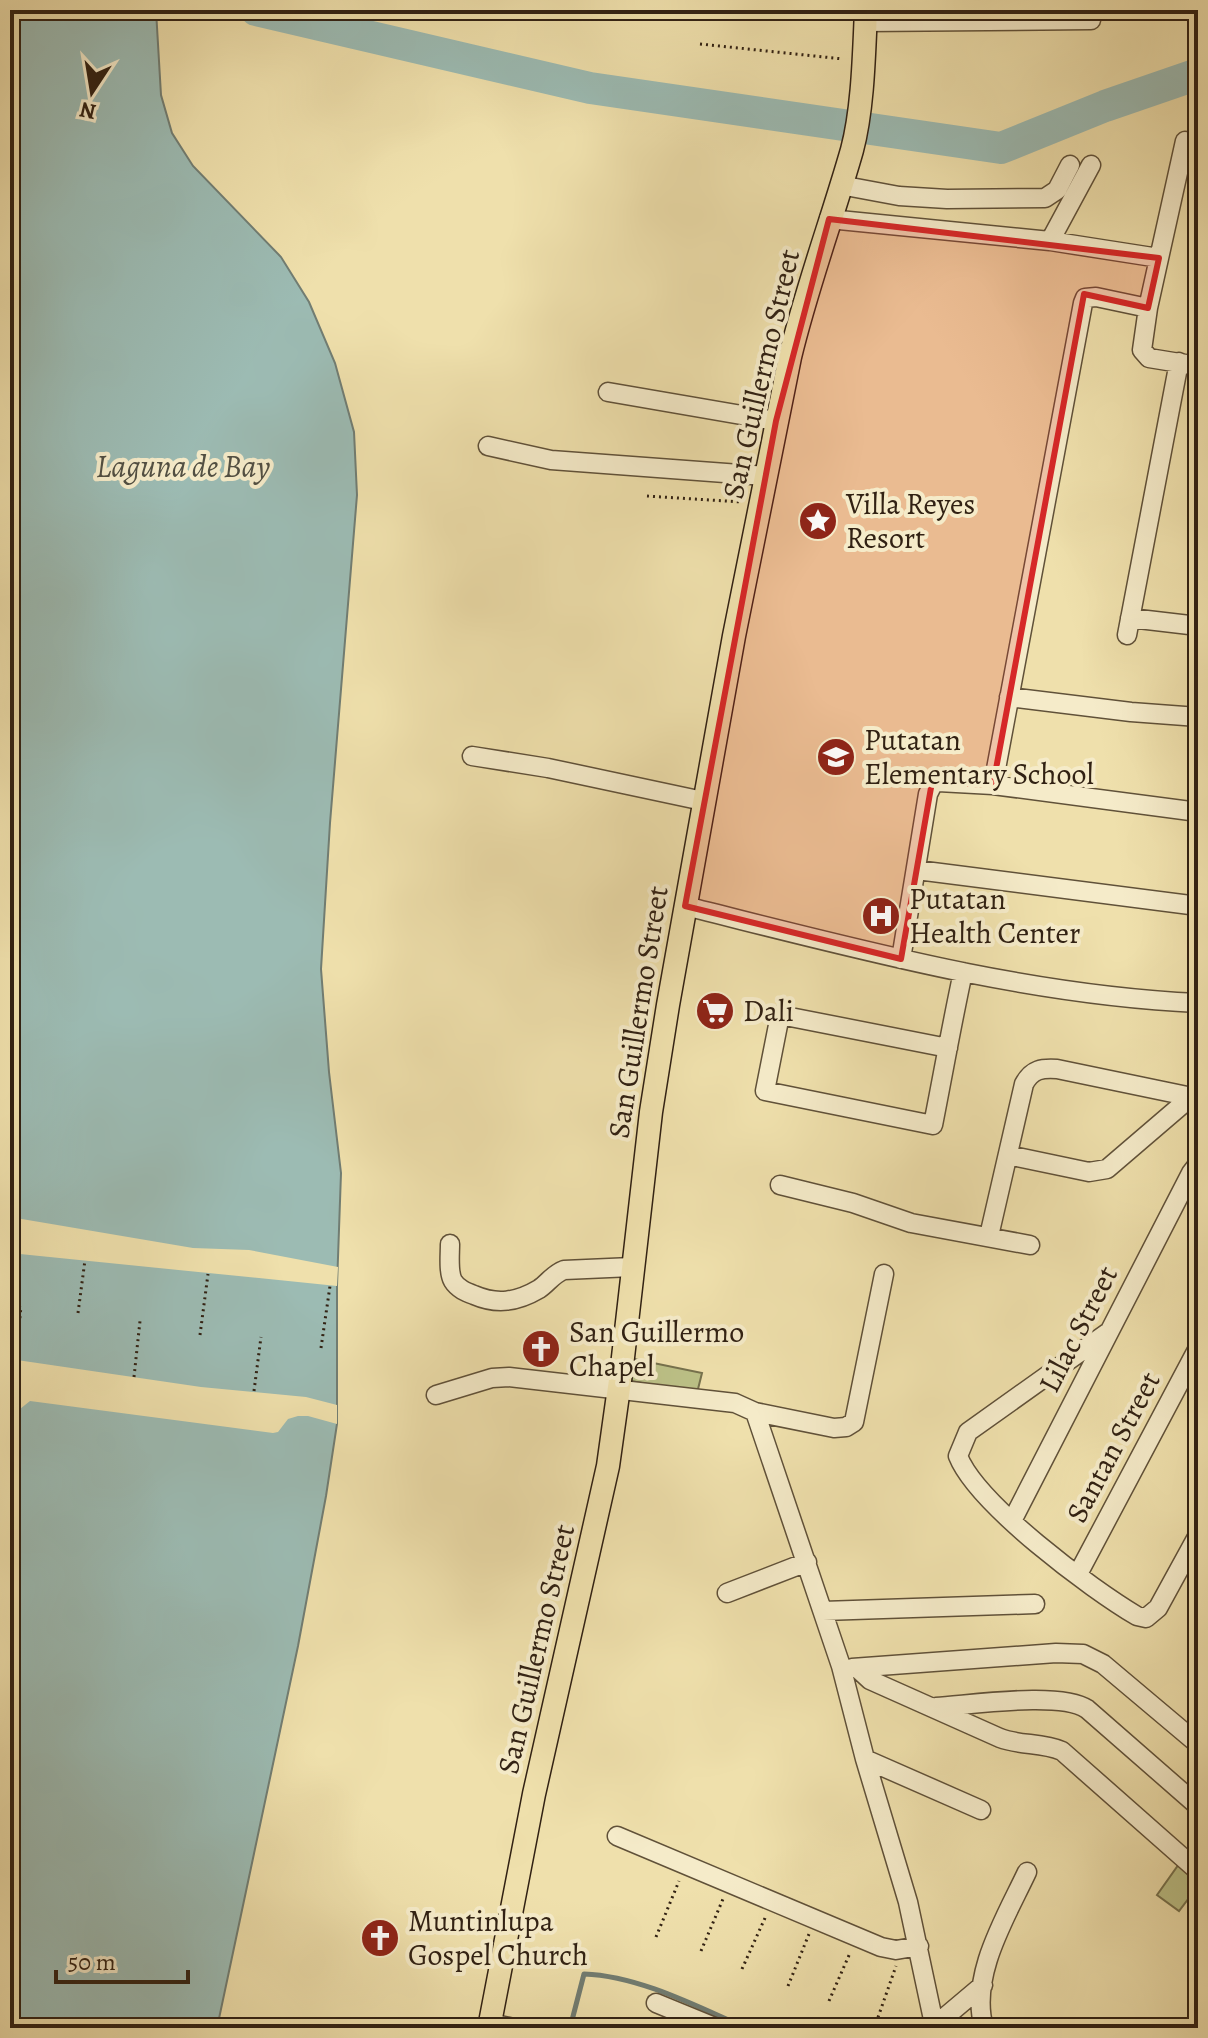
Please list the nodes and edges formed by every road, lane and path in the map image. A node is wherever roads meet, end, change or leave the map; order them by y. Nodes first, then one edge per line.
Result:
1 (1092, 10) edge
2 (866, 16) edge
3 (700, 44) dead end
4 (862, 55) junction
5 (1185, 141) dead end
6 (1070, 165) dead end
7 (1091, 165) dead end
8 (840, 185) junction
9 (829, 219) junction
10 (1050, 241) junction
11 (1159, 258) junction
12 (1148, 308) junction
13 (1179, 362) junction
14 (1198, 366) edge
15 (608, 392) dead end
16 (776, 421) junction
17 (488, 446) dead end
18 (766, 476) junction
19 (647, 496) dead end
20 (761, 504) junction
21 (1198, 626) edge
22 (1009, 697) junction
23 (1198, 717) edge
24 (472, 756) dead end
25 (993, 785) junction
26 (703, 801) junction
27 (1198, 812) edge
28 (917, 870) junction
29 (685, 906) junction
30 (1198, 906) edge
31 (901, 959) junction
32 (963, 972) junction
33 (1198, 1003) edge
34 (948, 1048) junction
35 (1195, 1094) edge
36 (1008, 1155) junction
37 (1198, 1164) edge
38 (780, 1185) dead end
39 (989, 1236) junction
40 (450, 1244) dead end
41 (1030, 1245) dead end
42 (85, 1260) dead end
43 (632, 1267) junction
44 (208, 1274) dead end
45 (884, 1274) dead end
46 (330, 1286) dead end
47 (21, 1306) dead end
48 (78, 1313) dead end
49 (140, 1321) dead end
50 (1107, 1333) junction
51 (200, 1335) dead end
52 (261, 1337) dead end
53 (321, 1348) dead end
54 (1198, 1348) edge
55 (16, 1360) dead end
56 (134, 1377) dead end
57 (619, 1390) junction
58 (254, 1391) dead end
59 (436, 1395) dead end
60 (755, 1412) junction
61 (1012, 1521) junction
62 (1198, 1535) edge
63 (807, 1562) junction
64 (1078, 1574) junction
65 (727, 1593) dead end
66 (1035, 1604) dead end
67 (823, 1611) junction
68 (849, 1667) junction
69 (934, 1707) junction
70 (1198, 1744) edge
71 (865, 1759) junction
72 (1198, 1806) edge
73 (981, 1810) dead end
74 (617, 1836) dead end
75 (686, 1865) junction
76 (1198, 1871) edge
77 (1027, 1872) dead end
78 (730, 1883) junction
79 (773, 1900) junction
80 (815, 1919) junction
81 (857, 1936) junction
82 (656, 1937) dead end
83 (919, 1946) junction
84 (896, 1950) junction
85 (701, 1951) dead end
86 (742, 1969) dead end
87 (983, 1985) junction
88 (788, 1986) dead end
89 (829, 2001) dead end
90 (656, 2003) dead end
91 (876, 2023) dead end
92 (490, 2025) edge
93 (933, 2026) edge
94 (514, 2028) edge
95 (717, 2028) edge
96 (984, 2028) edge

1 - 2 street
2 - 4 main road, San Guillermo Street
3 - 4 path
4 - 8 main road, San Guillermo Street
5 - 11 street
6 - 8 street
7 - 10 street
8 - 9 main road, San Guillermo Street
9 - 10 street
9 - 16 main road, San Guillermo Street
10 - 11 street
11 - 12 street
12 - 13 street
12 - 22 street
13 - 14 street
13 - 21 street
15 - 16 street
16 - 18 main road, San Guillermo Street
17 - 18 street
18 - 20 main road, San Guillermo Street
19 - 20 path
20 - 26 main road, San Guillermo Street
22 - 23 street
22 - 25 street
24 - 26 street
25 - 27 street
25 - 28 street
26 - 29 main road, San Guillermo Street
28 - 30 street
28 - 31 street
29 - 31 street
29 - 43 main road, San Guillermo Street
31 - 32 street
32 - 33 street
32 - 34 street
34 - 34 street
35 - 36 street
35 - 36 street
36 - 39 street
37 - 50 street, Lilac Street
38 - 39 street
39 - 41 street
40 - 43 street
42 - 48 path
43 - 57 main road, San Guillermo Street
44 - 51 path
45 - 60 street
46 - 53 path
47 - 55 path
49 - 56 path
50 - 61 street, Lilac Street
50 - 61 street
52 - 58 path
54 - 64 street, Santan Street
57 - 59 street
57 - 60 street
57 - 92 main road, San Guillermo Street
60 - 63 street
61 - 64 street
62 - 64 street
63 - 65 street
63 - 67 street
66 - 67 street
67 - 68 street
68 - 69 street
68 - 70 street
68 - 71 street
69 - 72 street
69 - 76 street
71 - 73 street
71 - 83 street
74 - 75 street
75 - 78 street
75 - 82 path
77 - 87 street
78 - 79 street
78 - 85 path
79 - 80 street
79 - 86 path
80 - 81 street
80 - 88 path
81 - 84 street
81 - 89 path
83 - 84 street
83 - 93 street
84 - 91 path
87 - 93 street
87 - 96 street
90 - 95 street
92 - 94 street

